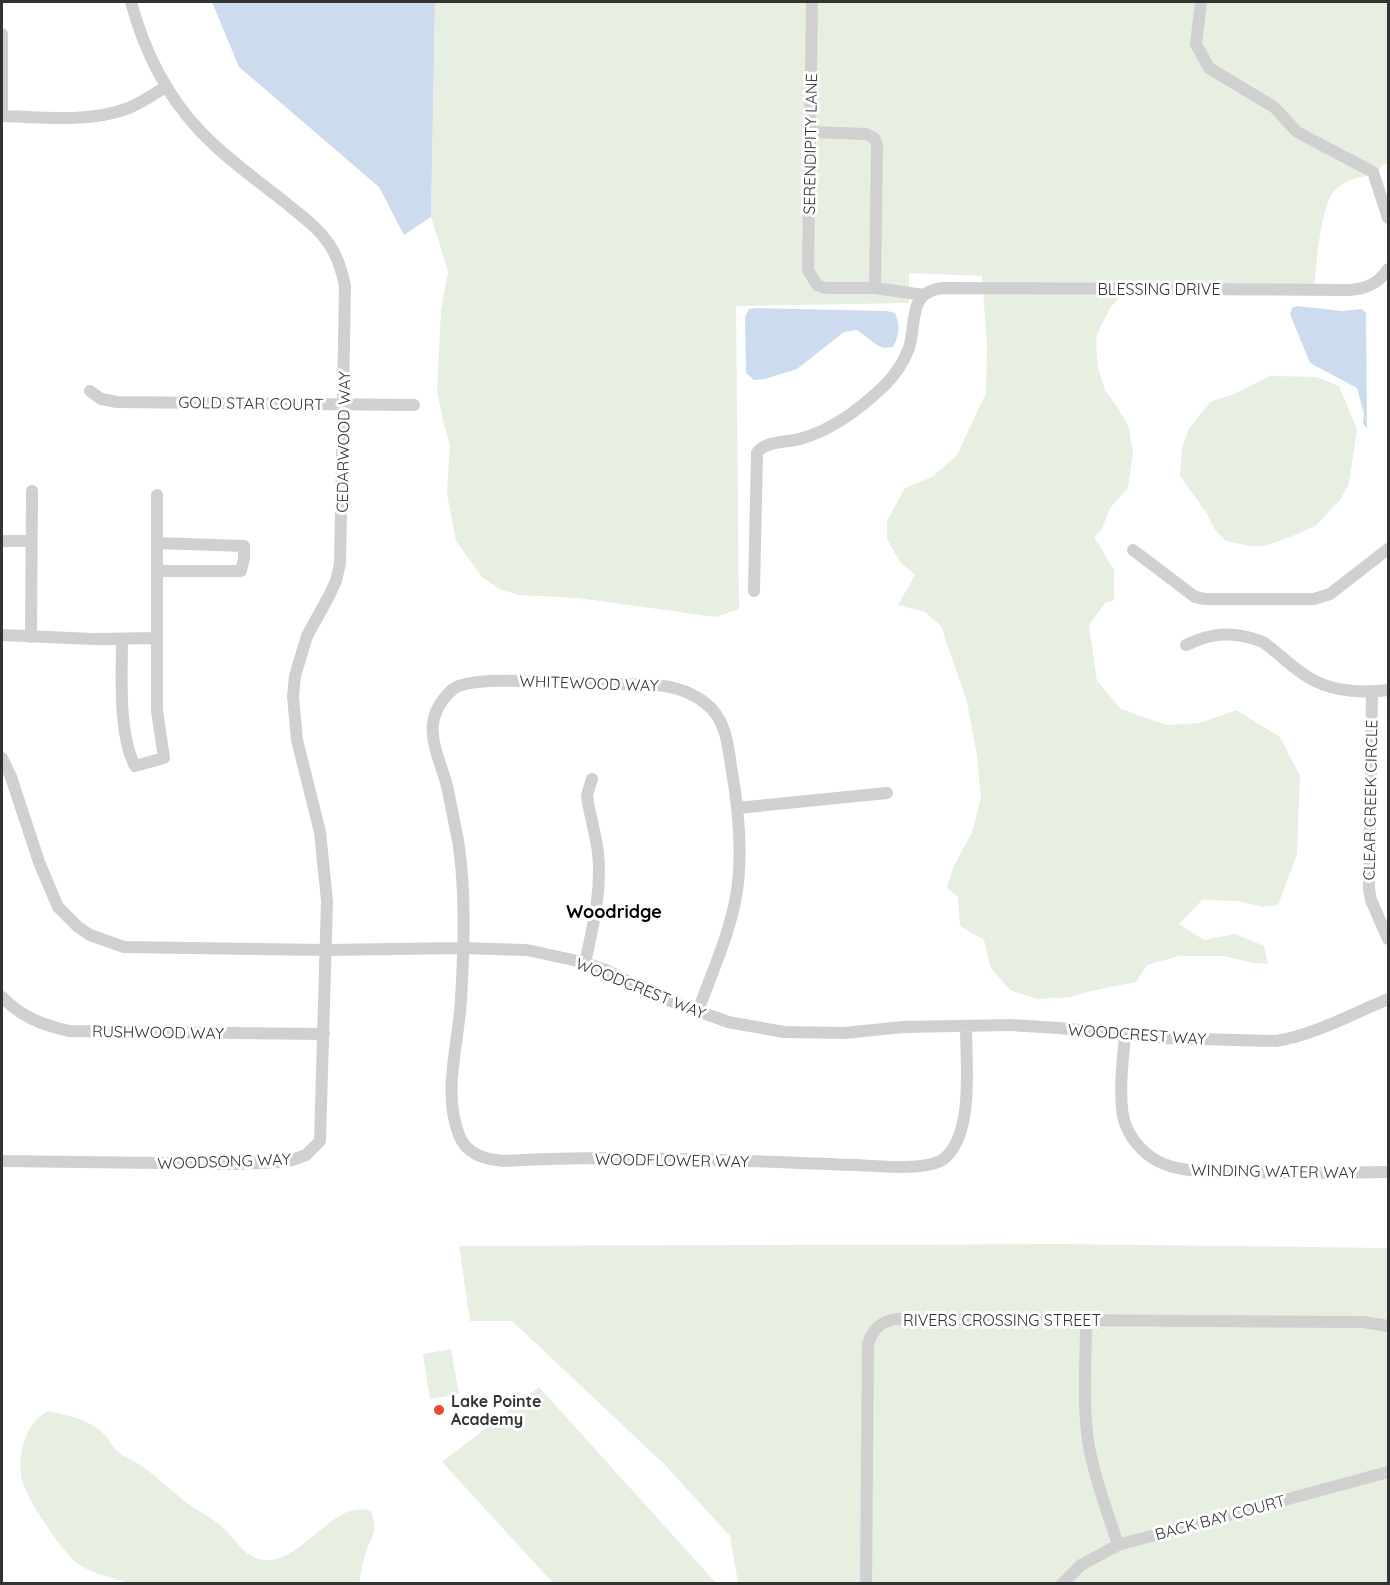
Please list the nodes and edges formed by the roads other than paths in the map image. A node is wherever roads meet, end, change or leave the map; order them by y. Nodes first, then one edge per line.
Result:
1 (131, 2) edge
2 (812, 2) edge
3 (1201, 2) edge
4 (2, 34) edge
5 (166, 87) junction
6 (2, 116) edge
7 (810, 132) junction
8 (1389, 218) edge
9 (1389, 269) edge
10 (817, 285) joint
11 (875, 288) junction
12 (923, 295) junction
13 (90, 391) dead end
14 (343, 404) junction
15 (414, 405) dead end
16 (32, 491) dead end
17 (157, 495) dead end
18 (2, 540) edge
19 (31, 541) junction
20 (157, 543) junction
21 (1389, 549) edge
22 (1133, 550) dead end
23 (157, 571) junction
24 (754, 591) dead end
25 (2, 635) edge
26 (31, 637) junction
27 (157, 638) junction
28 (122, 639) junction
29 (1186, 645) dead end
30 (1389, 690) edge
31 (1372, 692) junction
32 (2, 758) edge
33 (592, 779) dead end
34 (887, 793) dead end
35 (738, 808) junction
36 (1389, 939) edge
37 (462, 948) junction
38 (327, 950) junction
39 (585, 963) junction
40 (2, 997) edge
41 (1389, 999) edge
42 (698, 1011) junction
43 (966, 1026) junction
44 (324, 1035) junction
45 (1125, 1035) junction
46 (2, 1161) edge
47 (1389, 1172) edge
48 (1086, 1320) junction
49 (1389, 1326) edge
50 (1389, 1472) edge
51 (1118, 1545) junction
52 (866, 1584) edge
53 (1062, 1584) edge

1 - 5 street, CEDARWOOD WAY
2 - 7 street, SERENDIPITY LANE
3 - 8 street
4 - 6 street
5 - 6 street
5 - 14 street, CEDARWOOD WAY
7 - 10 street, SERENDIPITY LANE
7 - 11 street
9 - 12 street, BLESSING DRIVE
10 - 11 street, BLESSING DRIVE
11 - 12 street, BLESSING DRIVE
12 - 24 street
13 - 14 street, GOLD STAR COURT
14 - 15 street, GOLD STAR COURT
14 - 38 street, CEDARWOOD WAY
16 - 19 street
17 - 20 street
18 - 19 street
19 - 26 street
20 - 23 street
20 - 23 street
21 - 22 street
23 - 27 street
25 - 26 street
26 - 28 street
27 - 28 street
27 - 28 street
29 - 31 street
30 - 31 street
31 - 36 street, CLEAR CREEK CIRCLE
32 - 38 street, WOODCREST WAY
33 - 39 street
34 - 35 street
35 - 37 street, WHITEWOOD WAY
35 - 42 street, WHITEWOOD WAY
37 - 38 street, WOODCREST WAY
37 - 39 street, WOODCREST WAY
37 - 43 street, WOODFLOWER WAY
38 - 44 street, WOODSONG WAY
39 - 42 street, WOODCREST WAY
40 - 44 street, RUSHWOOD WAY
41 - 45 street, WOODCREST WAY
42 - 43 street, WOODCREST WAY
43 - 45 street, WOODCREST WAY
44 - 46 street, WOODSONG WAY
45 - 47 street, WINDING WATER WAY
48 - 49 street, RIVERS CROSSING STREET
48 - 51 street
48 - 52 street, RIVERS CROSSING STREET
50 - 51 street, BACK BAY COURT
51 - 53 street, BACK BAY COURT

